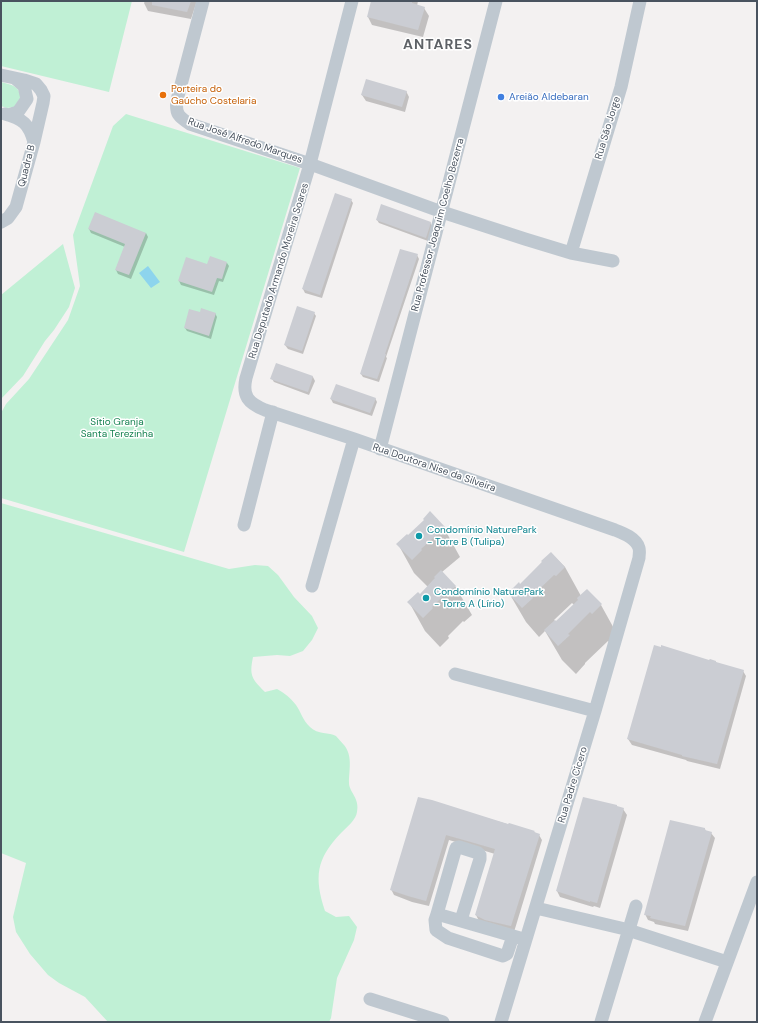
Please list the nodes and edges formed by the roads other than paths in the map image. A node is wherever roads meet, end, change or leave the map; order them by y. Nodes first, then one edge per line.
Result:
1 (203, 1) edge
2 (352, 1) edge
3 (496, 1) edge
4 (640, 1) edge
5 (1, 75) edge
6 (16, 79) junction
7 (5, 114) edge
8 (34, 142) junction
9 (310, 164) junction
10 (442, 212) junction
11 (1, 222) edge
12 (570, 253) junction
13 (613, 261) dead end
14 (246, 378) joint
15 (273, 412) junction
16 (354, 439) junction
17 (380, 449) junction
18 (244, 525) dead end
19 (639, 547) joint
20 (312, 586) dead end
21 (455, 674) dead end
22 (595, 711) junction
23 (757, 882) edge
24 (636, 906) dead end
25 (536, 908) junction
26 (437, 914) junction
27 (461, 920) junction
28 (628, 930) junction
29 (512, 936) junction
30 (526, 940) junction
31 (727, 962) junction
32 (370, 999) dead end
33 (443, 1022) edge
34 (500, 1022) edge
35 (601, 1022) edge
36 (705, 1022) edge

1 - 9 street, Rua José Alfredo Marques
2 - 9 street, Rua Deputado Armando Moreira Soares
3 - 10 street, Rua Professor Joaquim Coelho Bezerra
4 - 12 street, Rua São Jorge
5 - 6 street
6 - 7 street, Quadra B
6 - 8 street
7 - 8 street, Quadra B
8 - 11 street, Quadra B
9 - 10 street, Rua José Alfredo Marques
9 - 14 street, Rua Deputado Armando Moreira Soares
10 - 12 street, Rua José Alfredo Marques
10 - 17 street, Rua Professor Joaquim Coelho Bezerra
12 - 13 street, Rua José Alfredo Marques
14 - 15 street, Rua Doutora Nise da Silveira
15 - 16 street, Rua Doutora Nise da Silveira
15 - 18 street
16 - 17 street, Rua Doutora Nise da Silveira
16 - 20 street
17 - 19 street, Rua Doutora Nise da Silveira
19 - 22 street, Rua Padre Cícero
21 - 22 street
22 - 25 street, Rua Padre Cícero
23 - 31 street
24 - 28 street
25 - 28 street
25 - 30 street, Rua Padre Cícero
26 - 27 street
26 - 27 street
26 - 29 street
27 - 29 street
28 - 31 street
28 - 35 street
29 - 30 street
30 - 34 street, Rua Padre Cícero
31 - 36 street
32 - 33 street

